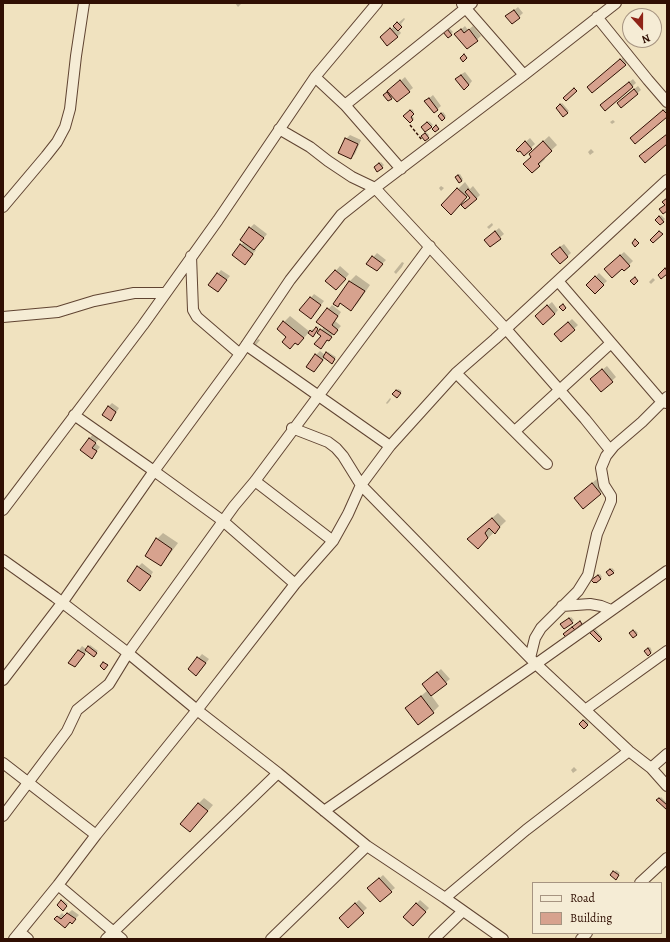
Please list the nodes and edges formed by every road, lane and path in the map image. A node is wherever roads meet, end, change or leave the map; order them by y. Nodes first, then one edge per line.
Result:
1 (84, 3) edge
2 (377, 3) edge
3 (616, 3) edge
4 (467, 5) edge
5 (597, 17) junction
6 (524, 75) junction
7 (315, 77) junction
8 (667, 102) edge
9 (345, 105) junction
10 (410, 125) dead end
11 (279, 129) junction
12 (429, 147) junction
13 (401, 169) junction
14 (667, 180) edge
15 (375, 188) junction
16 (3, 207) edge
17 (430, 246) junction
18 (191, 256) junction
19 (558, 281) junction
20 (165, 293) junction
21 (3, 317) edge
22 (506, 329) junction
23 (611, 343) junction
24 (246, 345) junction
25 (240, 354) junction
26 (456, 373) junction
27 (560, 390) junction
28 (318, 395) junction
29 (665, 401) edge
30 (74, 415) junction
31 (292, 428) junction
32 (515, 432) junction
33 (390, 446) junction
34 (610, 450) junction
35 (547, 464) dead end
36 (154, 471) junction
37 (255, 480) junction
38 (361, 485) junction
39 (3, 510) edge
40 (223, 521) junction
41 (333, 541) junction
42 (3, 560) edge
43 (667, 571) edge
44 (294, 584) junction
45 (62, 603) junction
46 (562, 606) junction
47 (611, 610) junction
48 (667, 651) edge
49 (128, 653) junction
50 (533, 661) junction
51 (3, 680) edge
52 (198, 710) junction
53 (585, 710) junction
54 (629, 750) junction
55 (667, 754) edge
56 (3, 763) edge
57 (651, 768) junction
58 (278, 773) junction
59 (29, 783) junction
60 (667, 786) edge
61 (324, 811) junction
62 (3, 816) edge
63 (96, 835) junction
64 (367, 846) junction
65 (667, 858) edge
66 (641, 882) edge
67 (58, 885) junction
68 (445, 898) junction
69 (463, 911) junction
70 (109, 935) edge
71 (17, 936) edge
72 (28, 939) edge
73 (122, 939) edge
74 (271, 939) edge
75 (434, 939) edge
76 (503, 939) edge

1 - 16 street
2 - 7 street
3 - 5 street
4 - 6 street
4 - 9 street
5 - 6 street
5 - 8 street
6 - 12 street
7 - 9 street
7 - 11 street
9 - 13 street
10 - 12 path
11 - 15 street
11 - 18 street
12 - 13 street
13 - 15 street
14 - 19 street
15 - 17 street
15 - 24 street
17 - 22 street
17 - 28 street
18 - 20 street
18 - 25 street
19 - 22 street
19 - 23 street
20 - 21 street
20 - 30 street
22 - 26 street
22 - 27 street
23 - 27 street
23 - 29 street
24 - 25 street
24 - 28 street
25 - 36 street
26 - 32 street
26 - 33 street
27 - 32 street
27 - 34 street
28 - 31 street
28 - 33 street
29 - 34 street
30 - 36 street
30 - 39 street
31 - 37 street
31 - 38 street
32 - 35 street
33 - 38 street
34 - 46 street
36 - 40 street
36 - 45 street
37 - 40 street
37 - 41 street
38 - 41 street
38 - 50 street
40 - 44 street
40 - 49 street
41 - 44 street
42 - 45 street
43 - 47 street
44 - 52 street
45 - 49 street
45 - 51 street
46 - 47 street
46 - 50 street
47 - 50 street
48 - 53 street
49 - 52 street
49 - 59 street
50 - 53 street
50 - 61 street
52 - 58 street
52 - 63 street
53 - 54 street
54 - 57 street
54 - 68 street
55 - 57 street
56 - 59 street
57 - 60 street
58 - 61 street
58 - 70 street
59 - 62 street
59 - 63 street
61 - 64 street
63 - 67 street
64 - 68 street
64 - 74 street
65 - 66 street
67 - 70 street
67 - 71 street
68 - 69 street
69 - 75 street
69 - 76 street
70 - 73 street
71 - 72 street

